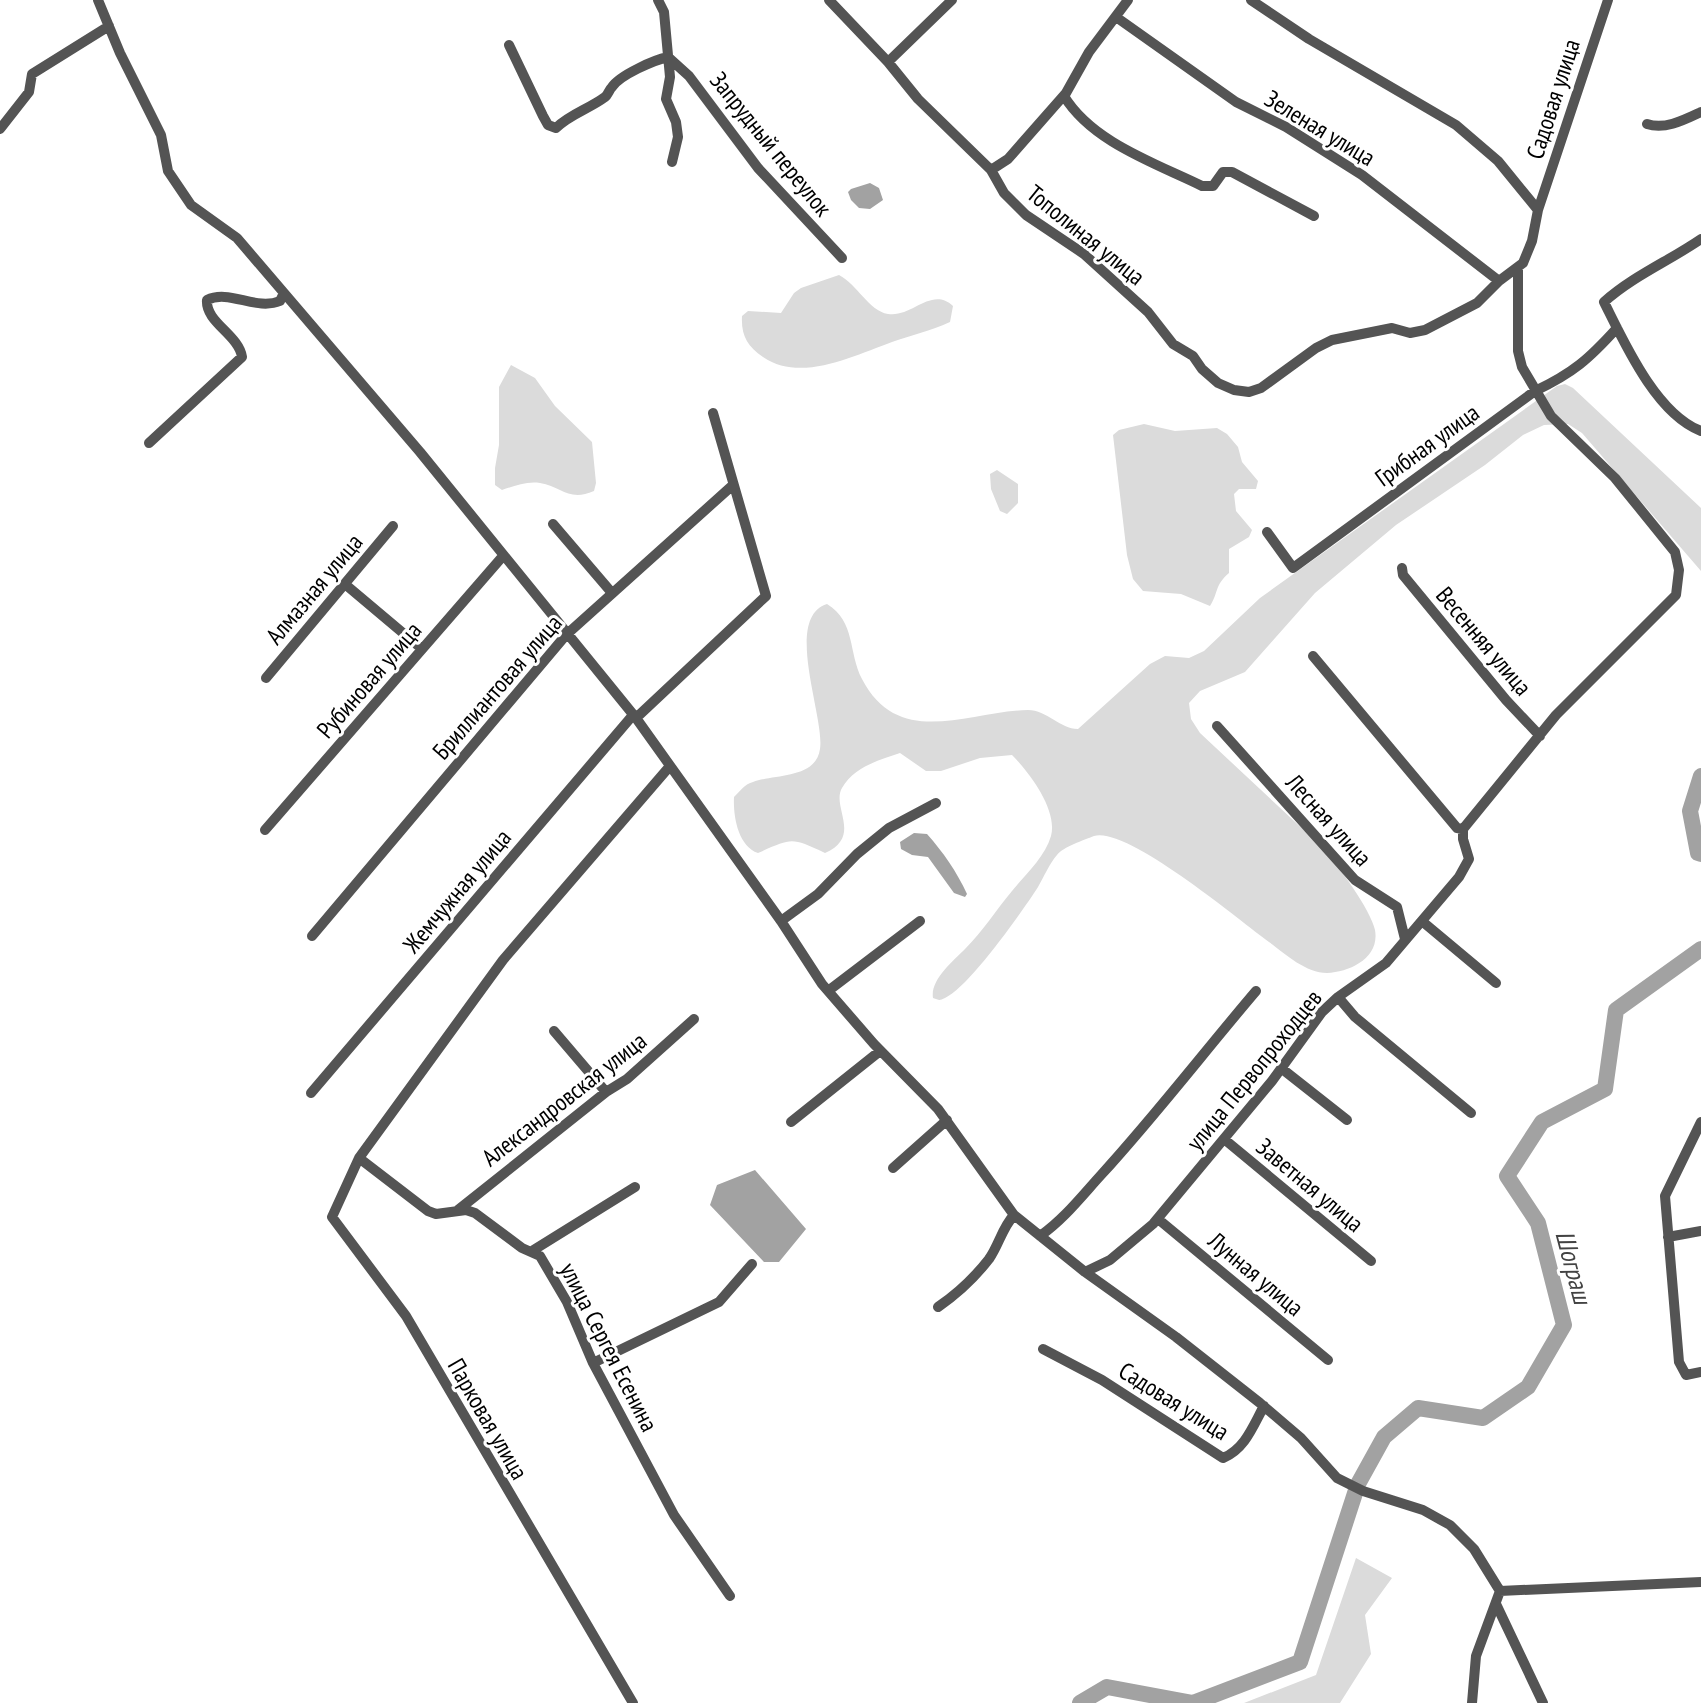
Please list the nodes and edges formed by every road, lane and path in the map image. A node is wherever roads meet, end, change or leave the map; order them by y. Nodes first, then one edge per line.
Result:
1 (98, 0) edge
2 (658, 0) edge
3 (829, 0) edge
4 (952, 0) edge
5 (1128, 0) edge
6 (1251, 0) edge
7 (1608, 0) edge
8 (1116, 17) junction
9 (109, 26) junction
10 (509, 45) dead end
11 (668, 57) junction
12 (888, 62) junction
13 (1064, 96) junction
14 (1701, 112) edge
15 (1647, 124) dead end
16 (0, 129) edge
17 (672, 162) dead end
18 (991, 170) junction
19 (1538, 210) junction
20 (1314, 216) dead end
21 (1701, 239) edge
22 (842, 258) dead end
23 (1518, 268) junction
24 (1499, 281) junction
25 (284, 293) junction
26 (1617, 328) junction
27 (1535, 391) junction
28 (713, 413) dead end
29 (1701, 431) edge
30 (149, 443) dead end
31 (733, 485) junction
32 (553, 524) dead end
33 (393, 526) dead end
34 (1267, 532) dead end
35 (503, 556) junction
36 (1402, 568) dead end
37 (346, 585) junction
38 (612, 593) junction
39 (566, 635) junction
40 (422, 649) junction
41 (1313, 656) dead end
42 (266, 678) dead end
43 (634, 717) junction
44 (1217, 726) dead end
45 (1540, 736) junction
46 (670, 766) junction
47 (936, 803) dead end
48 (1463, 829) junction
49 (265, 830) dead end
50 (781, 921) junction
51 (920, 921) dead end
52 (1423, 922) junction
53 (312, 936) dead end
54 (1405, 939) junction
55 (1496, 983) dead end
56 (828, 991) junction
57 (1256, 991) dead end
58 (1338, 997) junction
59 (694, 1019) dead end
60 (554, 1031) dead end
61 (880, 1051) junction
62 (1281, 1068) junction
63 (606, 1092) junction
64 (311, 1093) dead end
65 (1471, 1113) dead end
66 (947, 1120) junction
67 (1347, 1120) dead end
68 (791, 1122) dead end
69 (1701, 1122) edge
70 (1224, 1139) junction
71 (359, 1158) junction
72 (893, 1168) dead end
73 (635, 1187) dead end
74 (458, 1210) junction
75 (1014, 1215) junction
76 (1158, 1219) junction
77 (1701, 1231) edge
78 (1040, 1236) junction
79 (1668, 1237) junction
80 (532, 1251) junction
81 (1371, 1261) dead end
82 (752, 1264) dead end
83 (1085, 1272) junction
84 (938, 1307) dead end
85 (1043, 1349) dead end
86 (1328, 1360) dead end
87 (593, 1363) junction
88 (1701, 1372) edge
89 (1264, 1406) junction
90 (1701, 1582) edge
91 (1500, 1591) junction
92 (730, 1596) dead end
93 (1496, 1604) junction
94 (633, 1703) edge
95 (1472, 1703) edge
96 (1543, 1703) edge

1 - 9 street
2 - 11 street
3 - 12 street, Тополиная улица
4 - 12 street
5 - 8 street
6 - 19 street
7 - 19 street, Садовая улица
8 - 13 street
8 - 24 street, Зеленая улица
9 - 16 street
9 - 25 street
10 - 11 street
11 - 17 street
11 - 22 street, Запрудный переулок
12 - 18 street, Тополиная улица
13 - 18 street
13 - 20 street
14 - 15 street
18 - 24 street, Тополиная улица
19 - 23 street, Садовая улица
21 - 26 street
23 - 24 street, Тополиная улица
23 - 27 street
25 - 30 street
25 - 35 street
26 - 27 street, Грибная улица
26 - 29 street
27 - 34 street, Грибная улица
27 - 45 street
28 - 31 street, Жемчужная улица
31 - 38 street, Бриллиантовая улица
31 - 43 street, Жемчужная улица
32 - 38 street
33 - 37 street, Алмазная улица
35 - 39 street
35 - 40 street, Рубиновая улица
36 - 45 street, Весенняя улица
37 - 40 street
37 - 42 street, Алмазная улица
38 - 39 street, Бриллиантовая улица
39 - 43 street
39 - 53 street, Бриллиантовая улица
40 - 49 street, Рубиновая улица
41 - 48 street
43 - 46 street
43 - 64 street, Жемчужная улица
44 - 54 street, Лесная улица
45 - 48 street
46 - 50 street
46 - 71 street, Парковая улица
47 - 50 street
48 - 52 street, улица Первопроходцев
50 - 56 street
51 - 56 street
52 - 54 street, улица Первопроходцев
52 - 55 street
54 - 58 street, улица Первопроходцев
56 - 61 street
57 - 78 street
58 - 62 street, улица Первопроходцев
58 - 65 street
59 - 63 street, Александровская улица
60 - 63 street
61 - 66 street
61 - 68 street
62 - 67 street
62 - 70 street, улица Первопроходцев
63 - 74 street, Александровская улица
66 - 72 street
66 - 75 street
69 - 79 street
70 - 76 street, улица Первопроходцев
70 - 81 street, Заветная улица
71 - 74 street, улица Сергея Есенина
71 - 94 street, Парковая улица
73 - 80 street
74 - 80 street, улица Сергея Есенина
75 - 78 street
75 - 84 street
76 - 83 street, улица Первопроходцев
76 - 86 street, Лунная улица
77 - 79 street
78 - 83 street
79 - 88 street
80 - 87 street, улица Сергея Есенина
82 - 87 street
83 - 89 street
85 - 89 street, Садовая улица
87 - 92 street, улица Сергея Есенина
89 - 91 street
90 - 91 street
91 - 93 street
93 - 95 street
93 - 96 street

